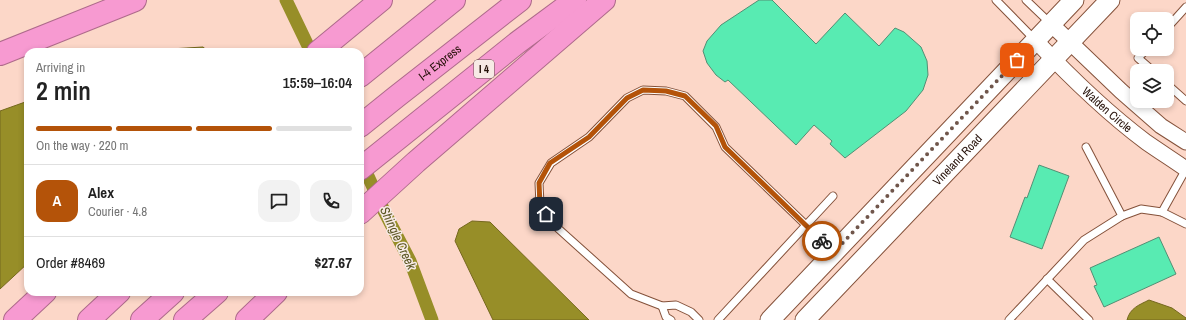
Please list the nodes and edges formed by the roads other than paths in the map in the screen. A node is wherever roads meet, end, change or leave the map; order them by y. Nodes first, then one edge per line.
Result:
1 (135, 0) edge
2 (381, 0) edge
3 (454, 0) edge
4 (520, 0) edge
5 (575, 0) edge
6 (604, 0) edge
7 (996, 0) edge
8 (1026, 0) edge
9 (1074, 0) edge
10 (1110, 0) edge
11 (1186, 7) edge
12 (1174, 20) edge
13 (1051, 24) junction
14 (1036, 41) junction
15 (1069, 42) junction
16 (323, 48) edge
17 (0, 54) edge
18 (1140, 56) edge
19 (1054, 60) junction
20 (1144, 64) edge
21 (364, 72) edge
22 (1174, 90) edge
23 (1186, 101) edge
24 (364, 123) edge
25 (1186, 142) edge
26 (1086, 147) dead end
27 (364, 166) edge
28 (1186, 169) edge
29 (833, 196) dead end
30 (364, 208) edge
31 (1162, 212) junction
32 (1122, 216) junction
33 (1186, 224) edge
34 (805, 225) junction
35 (834, 252) junction
36 (1047, 280) junction
37 (41, 296) edge
38 (115, 296) edge
39 (169, 296) edge
40 (212, 296) edge
41 (272, 296) edge
42 (662, 306) junction
43 (15, 320) edge
44 (89, 320) edge
45 (142, 320) edge
46 (185, 320) edge
47 (247, 320) edge
48 (671, 320) edge
49 (699, 320) edge
50 (718, 320) edge
51 (770, 320) edge
52 (805, 320) edge
53 (1009, 320) edge
54 (1089, 320) edge

1 - 17 highway
2 - 16 highway
3 - 21 highway
4 - 24 highway, I-4 Express
5 - 27 highway, I 4
6 - 30 highway
7 - 14 lane
8 - 13 lane
9 - 13 street
10 - 15 street, Vineland Road
11 - 12 lane
13 - 14 street
13 - 15 street, Walden Circle
14 - 19 street, Walden Circle
14 - 35 street
15 - 19 street, Vineland Road
15 - 25 street, Walden Circle
18 - 20 lane
19 - 28 street, Walden Circle
19 - 52 street, Vineland Road
22 - 23 lane
26 - 32 lane
28 - 31 lane
29 - 34 lane
31 - 32 lane
31 - 33 lane
32 - 36 lane
34 - 35 lane
34 - 42 lane
34 - 50 lane
35 - 51 street
36 - 53 lane
36 - 54 lane
37 - 43 highway
38 - 44 highway
39 - 45 highway
40 - 46 highway
41 - 47 highway
42 - 48 lane
42 - 49 lane

